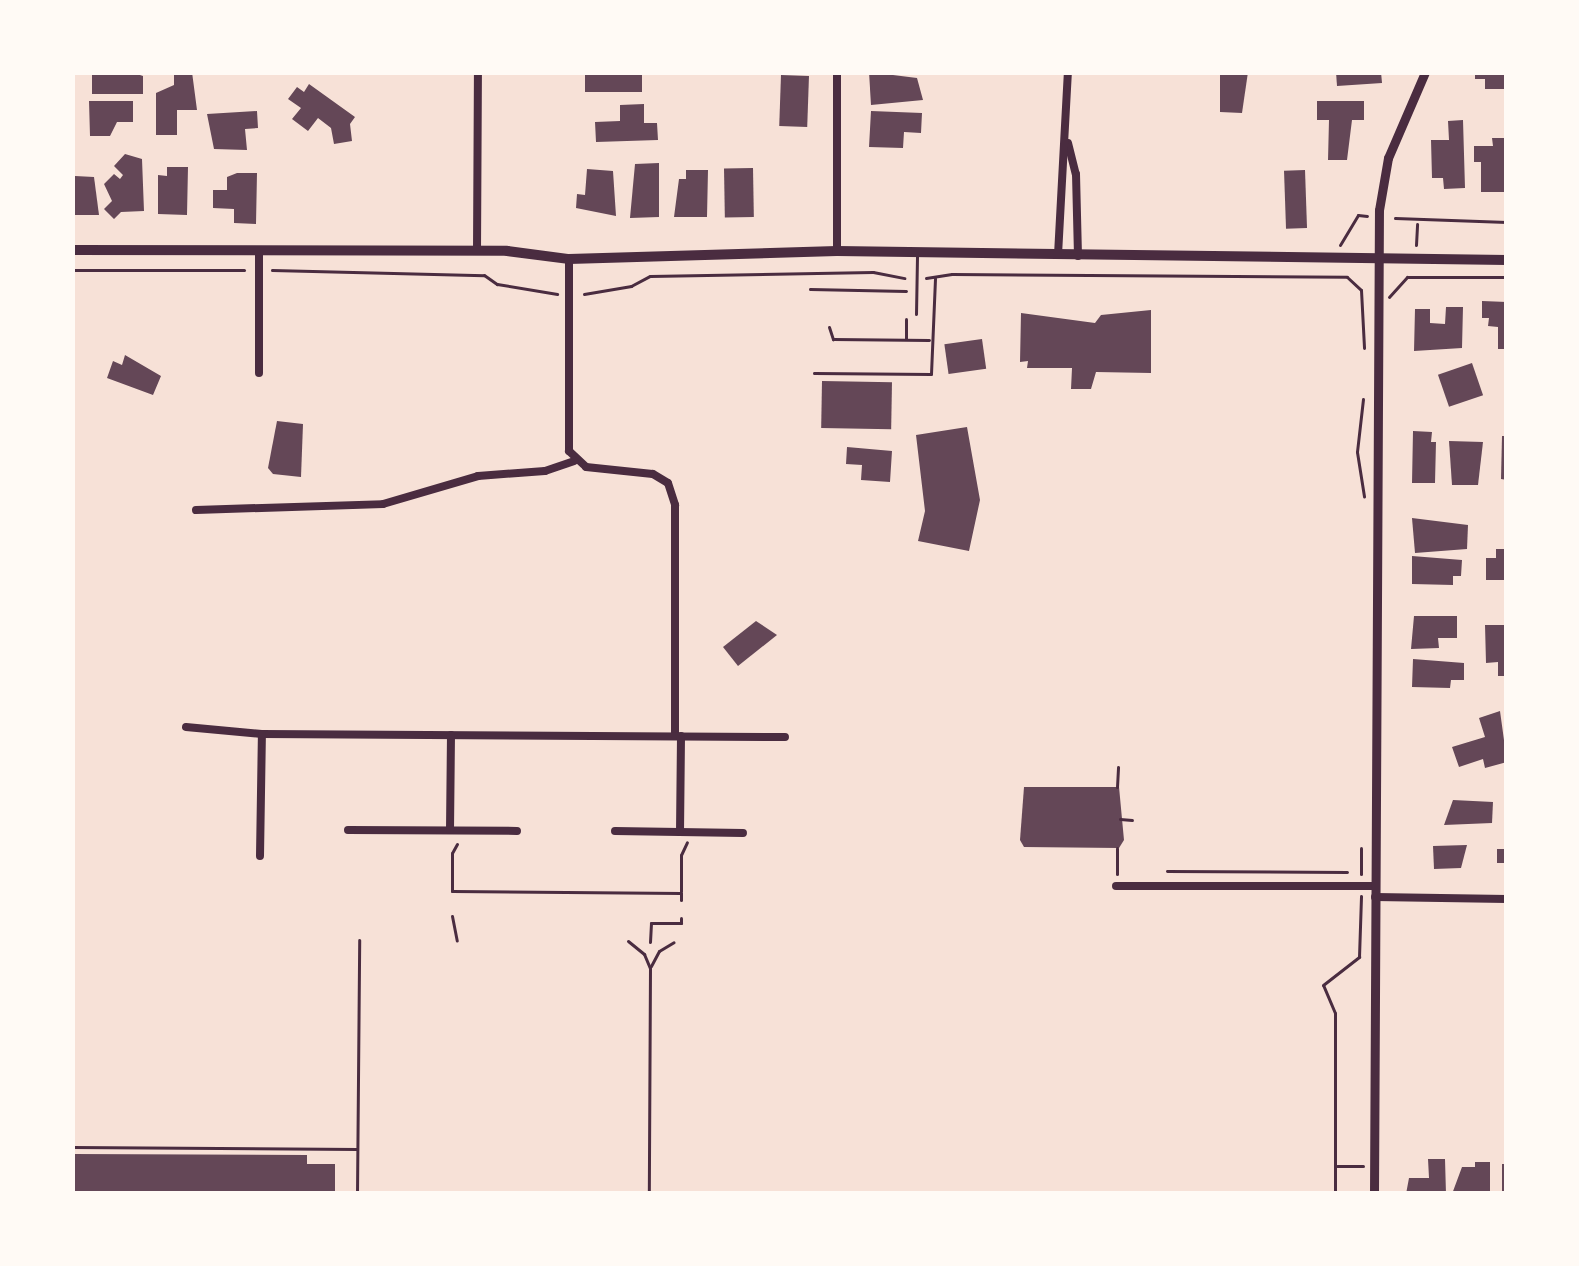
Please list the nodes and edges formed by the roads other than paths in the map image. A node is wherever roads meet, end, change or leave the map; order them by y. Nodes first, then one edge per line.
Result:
1 (478, 72) edge
2 (837, 72) edge
3 (1068, 72) edge
4 (1425, 72) edge
5 (1068, 142) junction
6 (72, 250) edge
7 (259, 251) junction
8 (476, 251) junction
9 (836, 251) junction
10 (917, 253) junction
11 (1058, 255) junction
12 (1078, 256) junction
13 (569, 259) junction
14 (1378, 260) junction
15 (1507, 260) edge
16 (916, 314) dead end
17 (259, 373) dead end
18 (574, 460) junction
19 (196, 510) dead end
20 (186, 727) dead end
21 (262, 734) junction
22 (451, 735) junction
23 (678, 736) junction
24 (785, 737) dead end
25 (348, 830) dead end
26 (517, 831) dead end
27 (615, 831) dead end
28 (743, 833) dead end
29 (455, 834) junction
30 (684, 835) junction
31 (260, 856) dead end
32 (1116, 881) road end
33 (1375, 892) junction
34 (1507, 898) edge
35 (1374, 1194) edge

1 - 8 street
2 - 9 street
3 - 5 street
4 - 14 street
5 - 11 street
5 - 12 street
6 - 7 main road
7 - 8 main road
7 - 17 street
8 - 13 main road
9 - 10 main road
9 - 13 main road
10 - 11 main road
10 - 16 lane
11 - 12 main road
12 - 14 main road
13 - 18 street
14 - 15 main road
14 - 33 street
18 - 19 street
18 - 23 street
20 - 21 street
21 - 22 street
21 - 31 street
22 - 23 street
22 - 29 street
23 - 24 street
23 - 30 street
25 - 29 street
26 - 29 street
27 - 30 street
28 - 30 street
32 - 33 street
33 - 34 street
33 - 35 street

